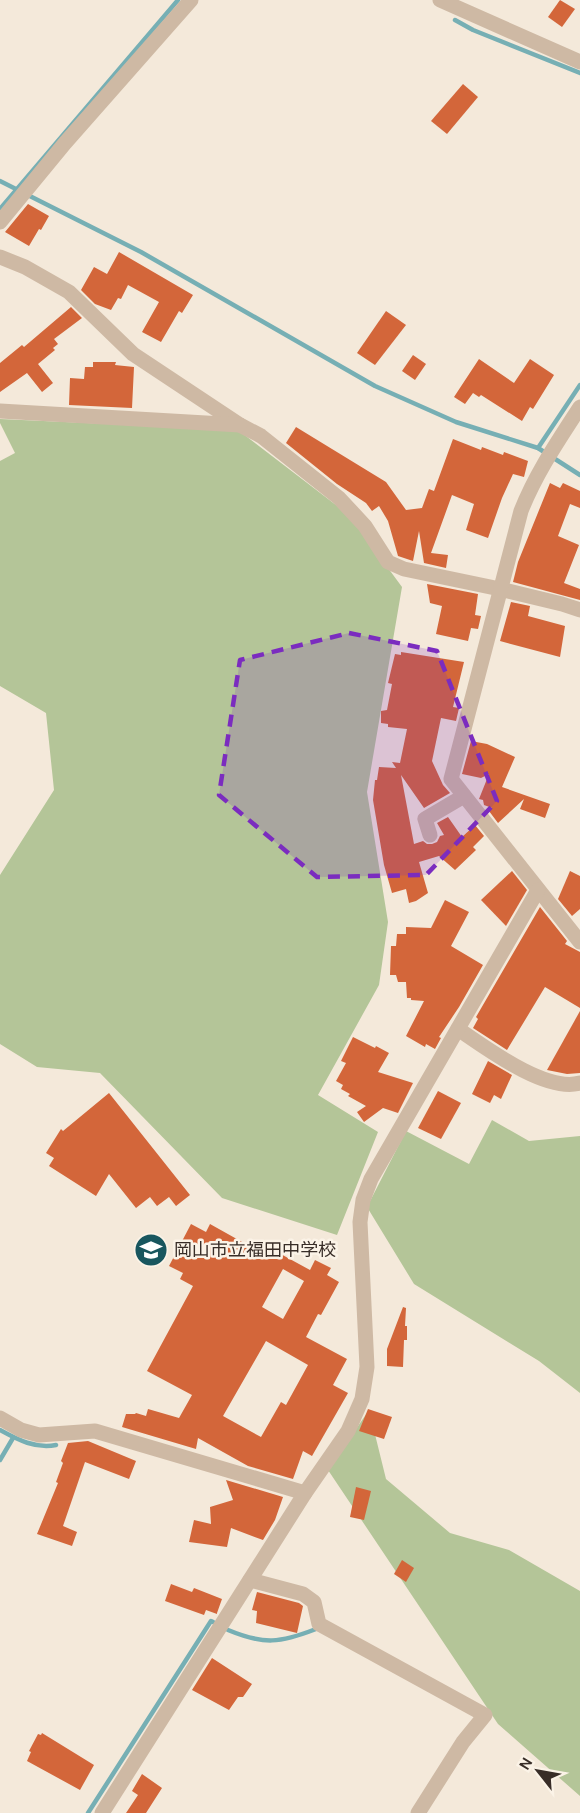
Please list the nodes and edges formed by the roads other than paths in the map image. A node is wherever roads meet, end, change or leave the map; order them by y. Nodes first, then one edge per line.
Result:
1 (191, 0) edge
2 (440, 0) edge
3 (580, 62) edge
4 (0, 222) edge
5 (0, 257) edge
6 (580, 407) edge
7 (0, 411) edge
8 (240, 425) junction
9 (500, 589) junction
10 (580, 610) edge
11 (464, 796) junction
12 (430, 835) dead end
13 (538, 890) junction
14 (580, 942) edge
15 (458, 1029) junction
16 (580, 1083) edge
17 (0, 1418) edge
18 (305, 1493) junction
19 (250, 1580) junction
20 (102, 1813) edge
21 (418, 1813) edge

1 - 4 street
2 - 3 street
5 - 8 street
6 - 9 street
7 - 8 street
8 - 9 street
9 - 10 street
9 - 11 street
11 - 12 street
11 - 13 street
13 - 14 street
13 - 15 street
15 - 16 street
15 - 18 street
17 - 18 street
18 - 19 street
19 - 20 street
19 - 21 street

